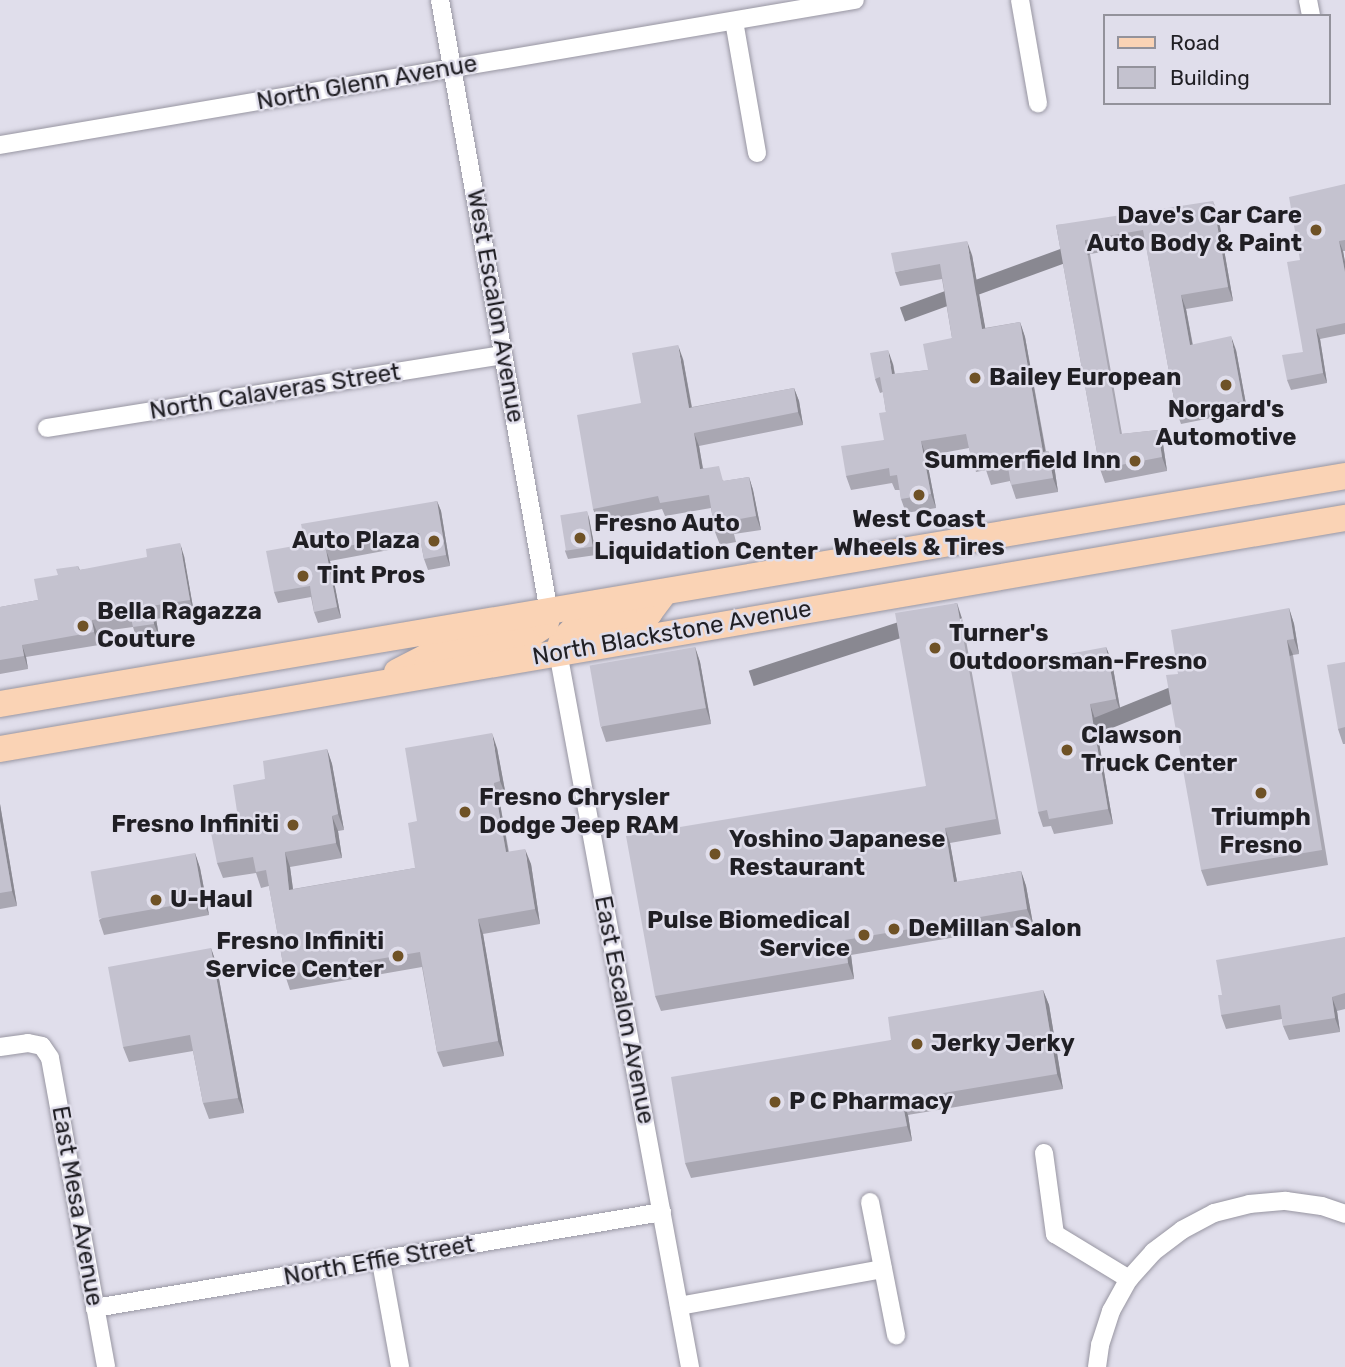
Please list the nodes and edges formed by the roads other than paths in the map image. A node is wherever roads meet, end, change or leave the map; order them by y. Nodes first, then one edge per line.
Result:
1 (440, 0) edge
2 (855, 0) edge
3 (1020, 0) edge
4 (734, 21) junction
5 (452, 68) junction
6 (1038, 103) dead end
7 (0, 145) edge
8 (757, 153) dead end
9 (503, 355) junction
10 (47, 428) dead end
11 (1345, 476) edge
12 (1345, 518) edge
13 (664, 592) junction
14 (549, 612) junction
15 (558, 652) junction
16 (377, 683) junction
17 (0, 704) edge
18 (0, 749) edge
19 (0, 1047) edge
20 (1044, 1153) dead end
21 (870, 1202) dead end
22 (662, 1212) junction
23 (1345, 1214) edge
24 (381, 1262) junction
25 (883, 1269) junction
26 (1129, 1279) junction
27 (679, 1306) junction
28 (95, 1308) junction
29 (896, 1335) dead end
30 (106, 1367) edge
31 (400, 1367) edge
32 (690, 1367) edge
33 (1097, 1367) edge

1 - 5 street, West Escalon Avenue
2 - 4 street, North Glenn Avenue
3 - 6 street
4 - 5 street, North Glenn Avenue
4 - 8 street
5 - 7 street, North Glenn Avenue
5 - 9 street, West Escalon Avenue
9 - 10 street, North Calaveras Street
9 - 14 street, West Escalon Avenue
11 - 13 main road, North Blackstone Avenue
12 - 15 main road, North Blackstone Avenue
13 - 14 main road, North Blackstone Avenue
13 - 15 main road
14 - 16 main road
14 - 17 main road, North Blackstone Avenue
15 - 16 main road, North Blackstone Avenue
15 - 22 street, East Escalon Avenue
16 - 18 main road, North Blackstone Avenue
19 - 28 street, East Mesa Avenue
20 - 26 street
21 - 25 street
22 - 24 street, North Effie Street
22 - 27 street, East Escalon Avenue
23 - 26 street
24 - 28 street, North Effie Street
24 - 31 street
25 - 27 street
25 - 29 street
26 - 33 street
27 - 32 street, East Escalon Avenue
28 - 30 street, East Mesa Avenue

